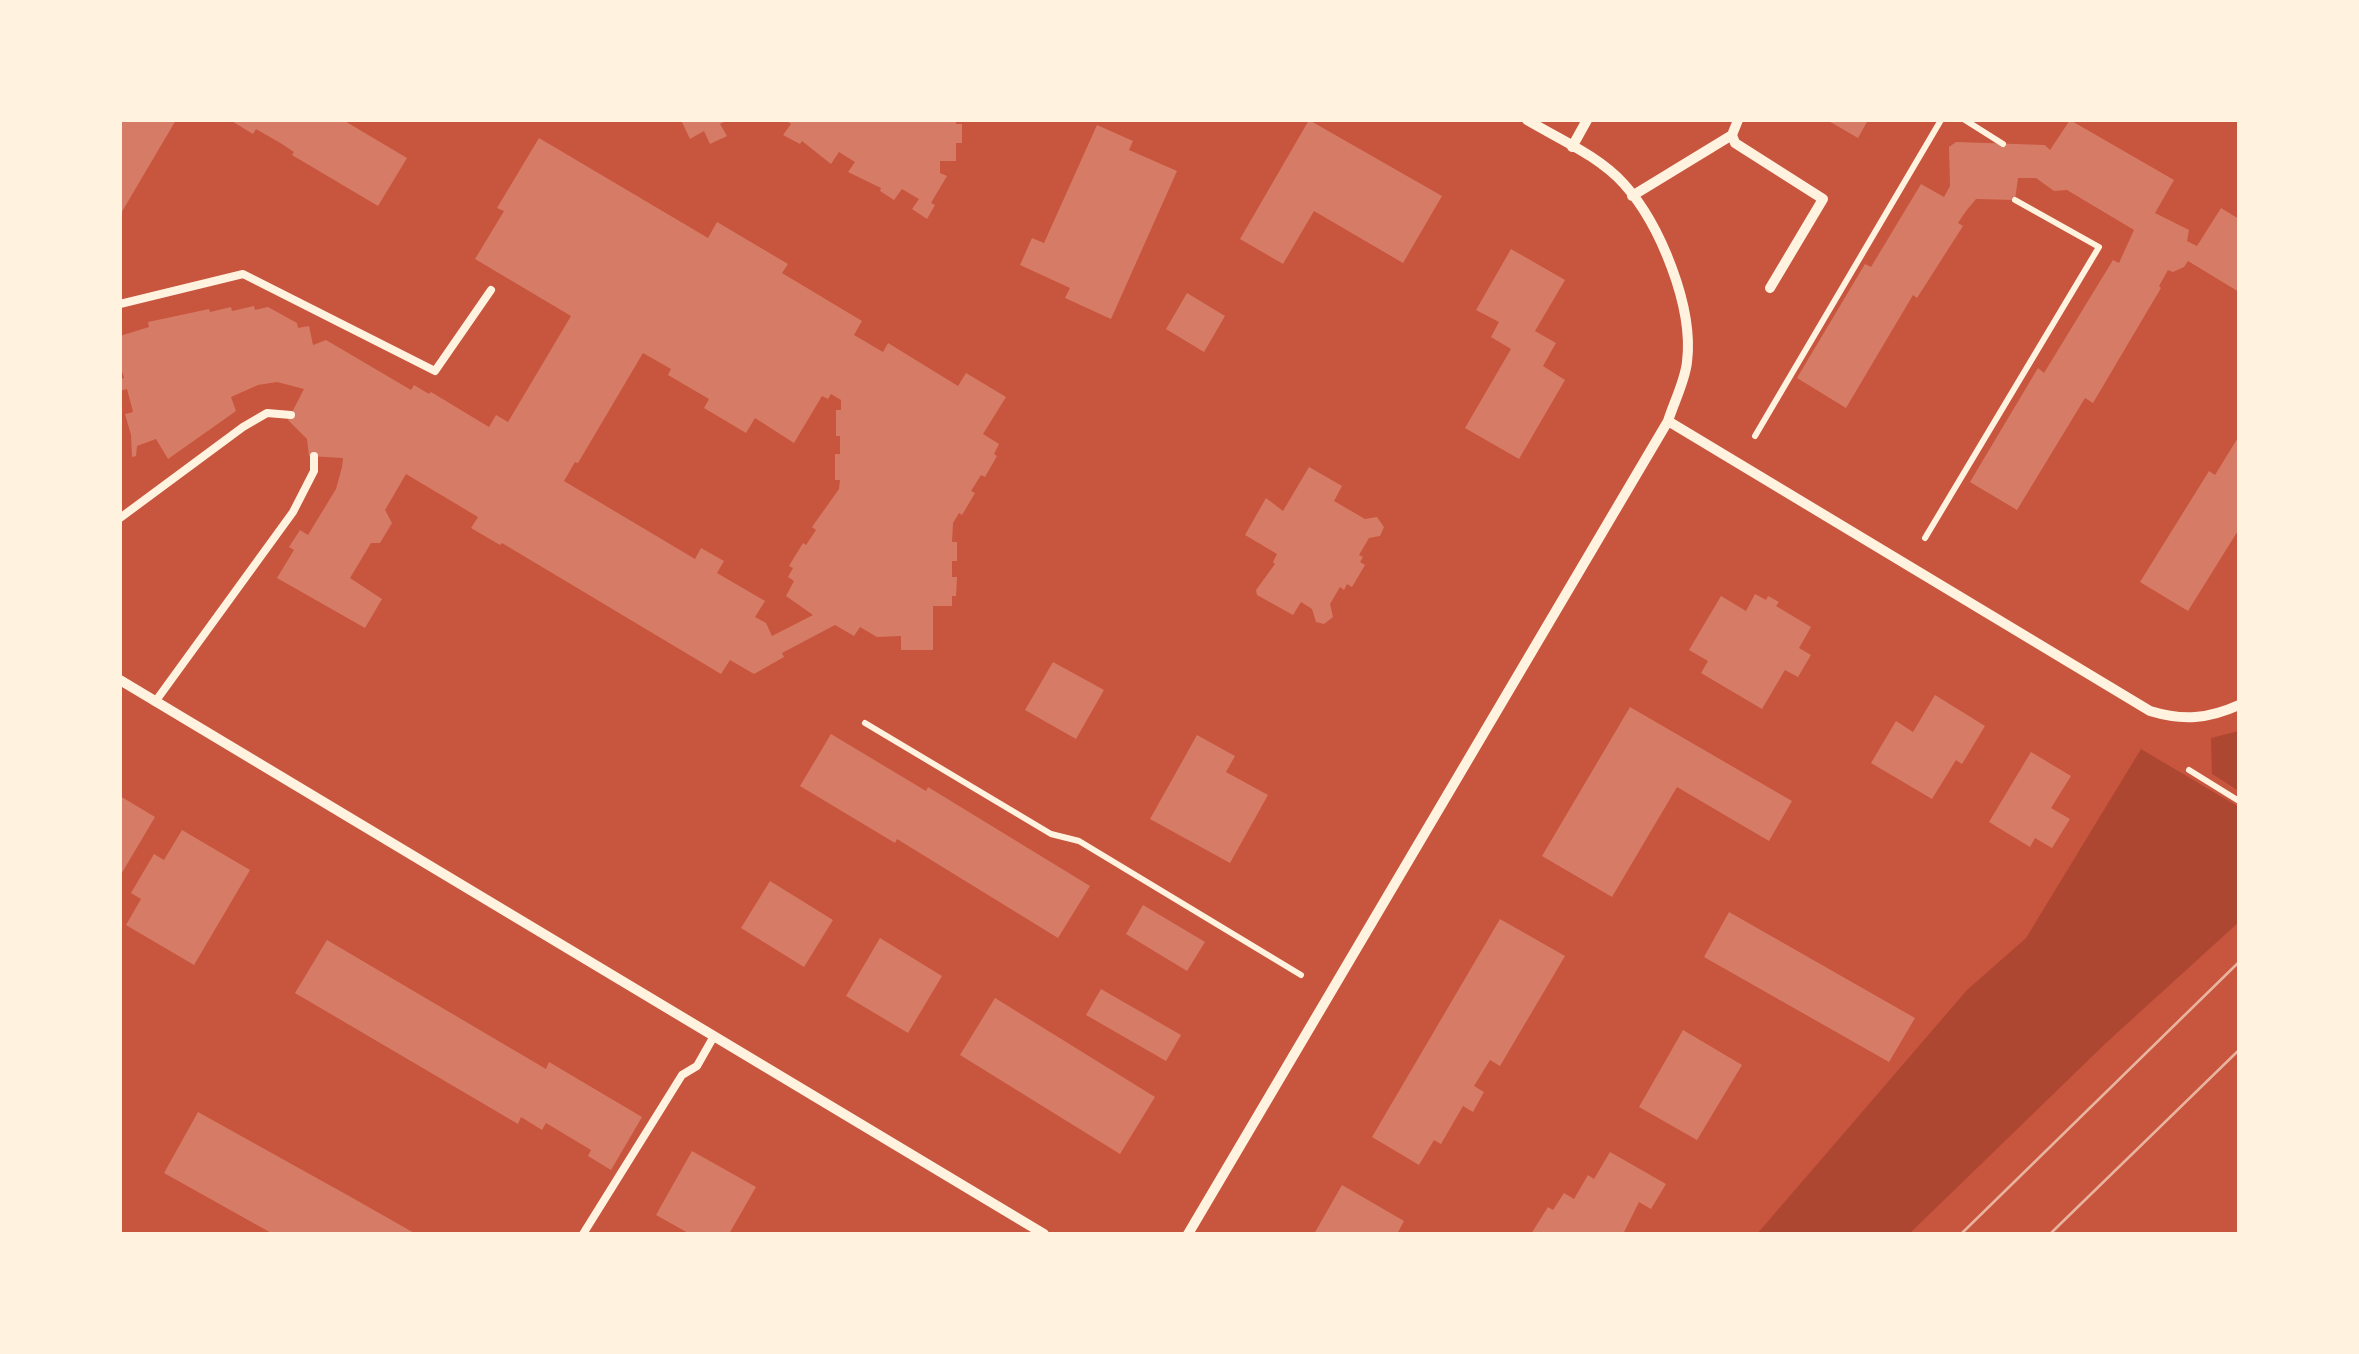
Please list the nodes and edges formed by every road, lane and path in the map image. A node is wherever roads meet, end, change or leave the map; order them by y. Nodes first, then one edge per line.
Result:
1 (1527, 120) edge
2 (1587, 120) edge
3 (1738, 120) edge
4 (1941, 120) edge
5 (1965, 120) edge
6 (1732, 135) junction
7 (2004, 144) dead end
8 (1572, 146) junction
9 (1632, 196) junction
10 (2015, 200) dead end
11 (1770, 288) dead end
12 (491, 290) dead end
13 (120, 304) edge
14 (291, 414) dead end
15 (1668, 421) junction
16 (1755, 436) dead end
17 (314, 456) dead end
18 (120, 518) edge
19 (1926, 538) dead end
20 (120, 680) edge
21 (155, 702) junction
22 (2239, 705) edge
23 (865, 723) dead end
24 (2189, 770) dead end
25 (2239, 801) edge
26 (1301, 975) dead end
27 (714, 1036) junction
28 (583, 1234) edge
29 (1044, 1234) edge
30 (1188, 1234) edge

1 - 8 street
2 - 8 street
3 - 6 street
4 - 16 path
5 - 7 path
6 - 9 street
6 - 11 street
8 - 9 street
9 - 15 street
10 - 19 path
12 - 13 lane
14 - 18 lane
15 - 22 street
15 - 30 street
17 - 21 lane
20 - 21 street
21 - 27 street
23 - 26 path
24 - 25 path
27 - 28 lane
27 - 29 street

